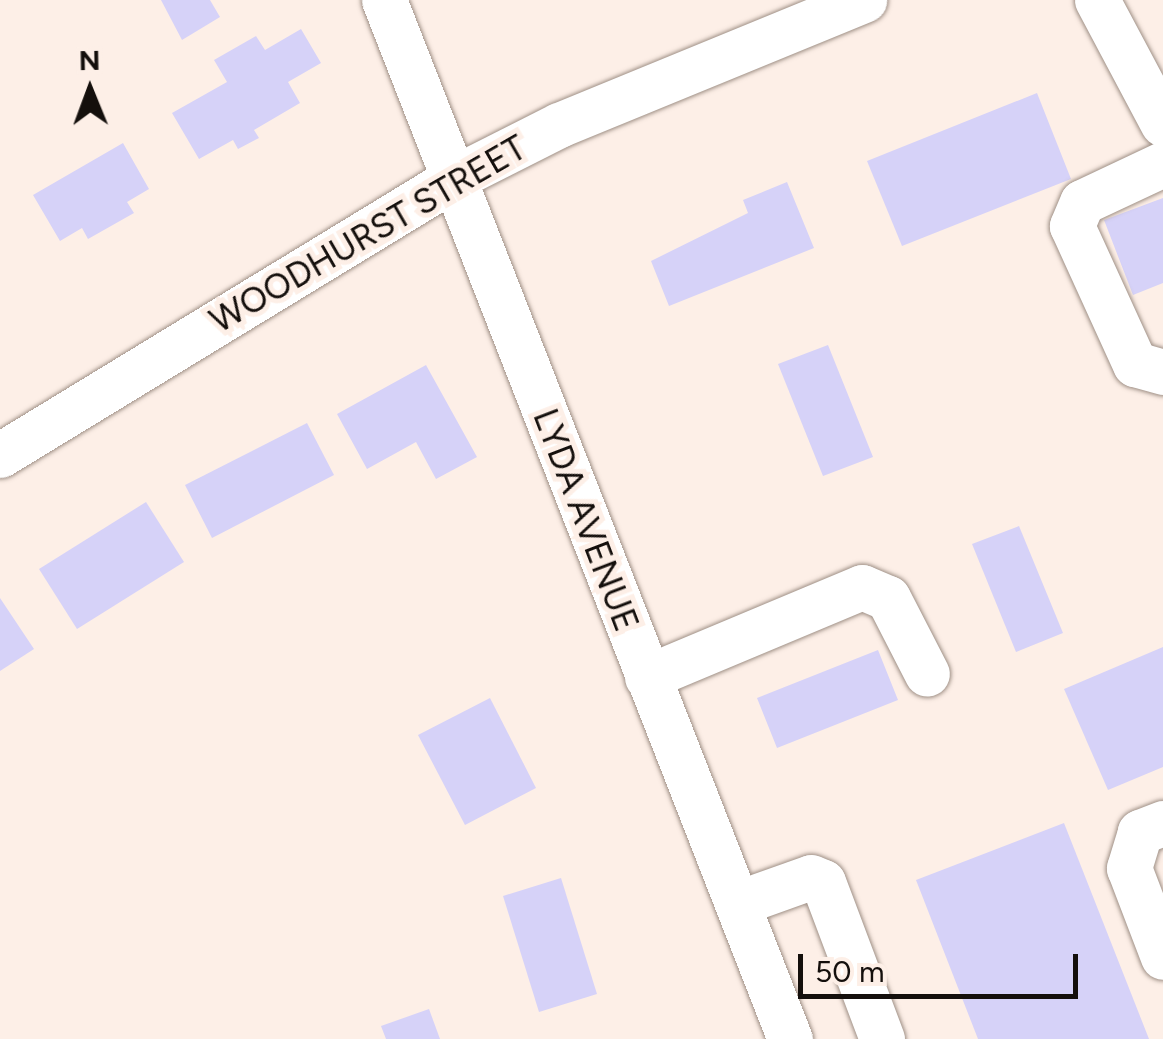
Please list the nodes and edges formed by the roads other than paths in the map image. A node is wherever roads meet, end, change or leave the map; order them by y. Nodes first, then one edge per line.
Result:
1 (384, 0) edge
2 (864, 0) edge
3 (1097, 0) edge
4 (775, 16) edge
5 (1163, 124) edge
6 (1163, 164) edge
7 (458, 176) junction
8 (1163, 372) edge
9 (0, 455) edge
10 (927, 674) dead end
11 (646, 677) junction
12 (1163, 823) edge
13 (738, 904) junction
14 (1161, 944) edge
15 (790, 1039) edge
16 (882, 1039) edge

1 - 7 street, LYDA AVENUE
2 - 4 street, WOODHURST STREET
3 - 5 street
4 - 7 street, WOODHURST STREET
6 - 8 street
7 - 9 street, WOODHURST STREET
7 - 11 street, LYDA AVENUE
10 - 11 street
11 - 13 street, LYDA AVENUE
12 - 14 street
13 - 15 street, LYDA AVENUE
13 - 16 street

